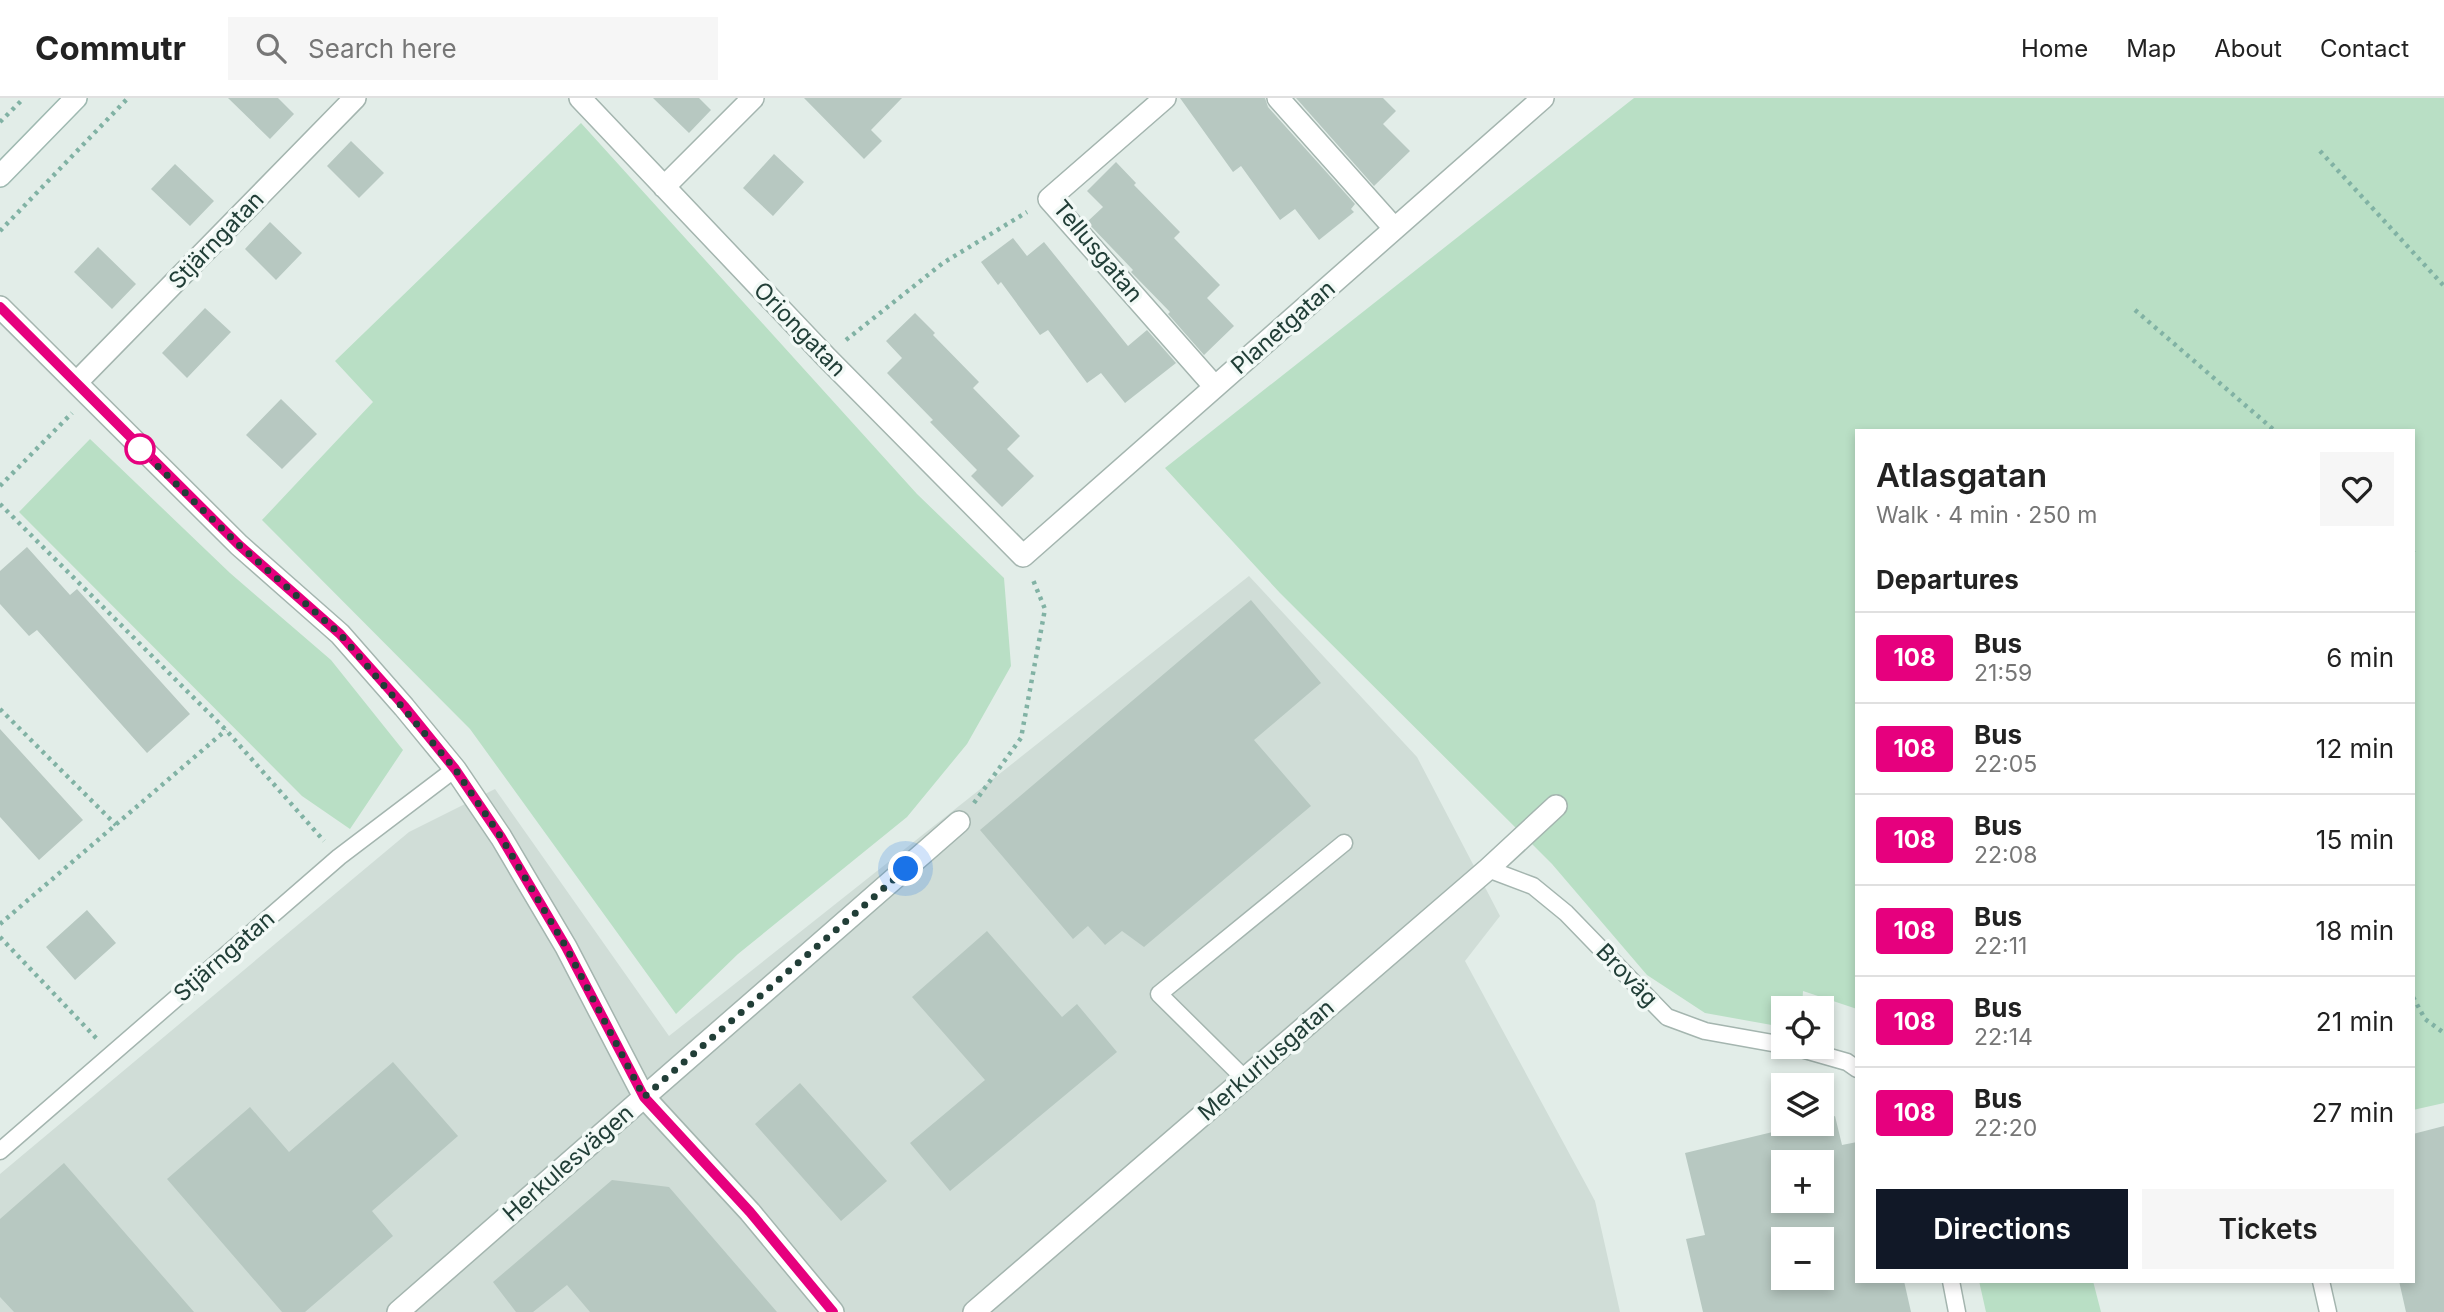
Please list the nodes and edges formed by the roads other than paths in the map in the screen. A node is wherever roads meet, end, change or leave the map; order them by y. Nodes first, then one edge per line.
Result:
1 (76, 98) edge
2 (355, 98) edge
3 (580, 98) edge
4 (752, 98) edge
5 (1165, 98) edge
6 (1278, 98) edge
7 (1543, 98) edge
8 (0, 176) edge
9 (664, 187) junction
10 (1394, 228) junction
11 (0, 307) edge
12 (1215, 387) junction
13 (84, 389) junction
14 (1023, 556) joint
15 (455, 769) junction
16 (1556, 806) dead end
17 (960, 822) road end
18 (1344, 843) dead end
19 (1488, 869) junction
20 (1771, 1043) edge
21 (1834, 1058) edge
22 (1855, 1068) edge
23 (1245, 1079) junction
24 (644, 1097) junction
25 (0, 1151) edge
26 (1951, 1283) edge
27 (2321, 1283) edge
28 (398, 1312) edge
29 (833, 1312) edge
30 (974, 1312) edge
31 (1957, 1312) edge
32 (2328, 1312) edge

1 - 8 street
2 - 13 street, Stjärngatan
3 - 9 street, Oriongatan
4 - 9 street
5 - 12 street, Tellusgatan
6 - 10 street
7 - 10 street, Planetgatan
9 - 14 street, Oriongatan
10 - 12 street, Planetgatan
11 - 13 street
12 - 14 street, Planetgatan
13 - 15 street
15 - 24 street
15 - 25 lane, Stjärngatan
16 - 19 street, Merkuriusgatan
17 - 24 street, Herkulesvägen
18 - 23 lane
19 - 20 lane, Broväg
19 - 23 street, Merkuriusgatan
21 - 22 lane
23 - 30 street, Merkuriusgatan
24 - 28 street, Herkulesvägen
24 - 29 street
26 - 31 lane
27 - 32 lane

